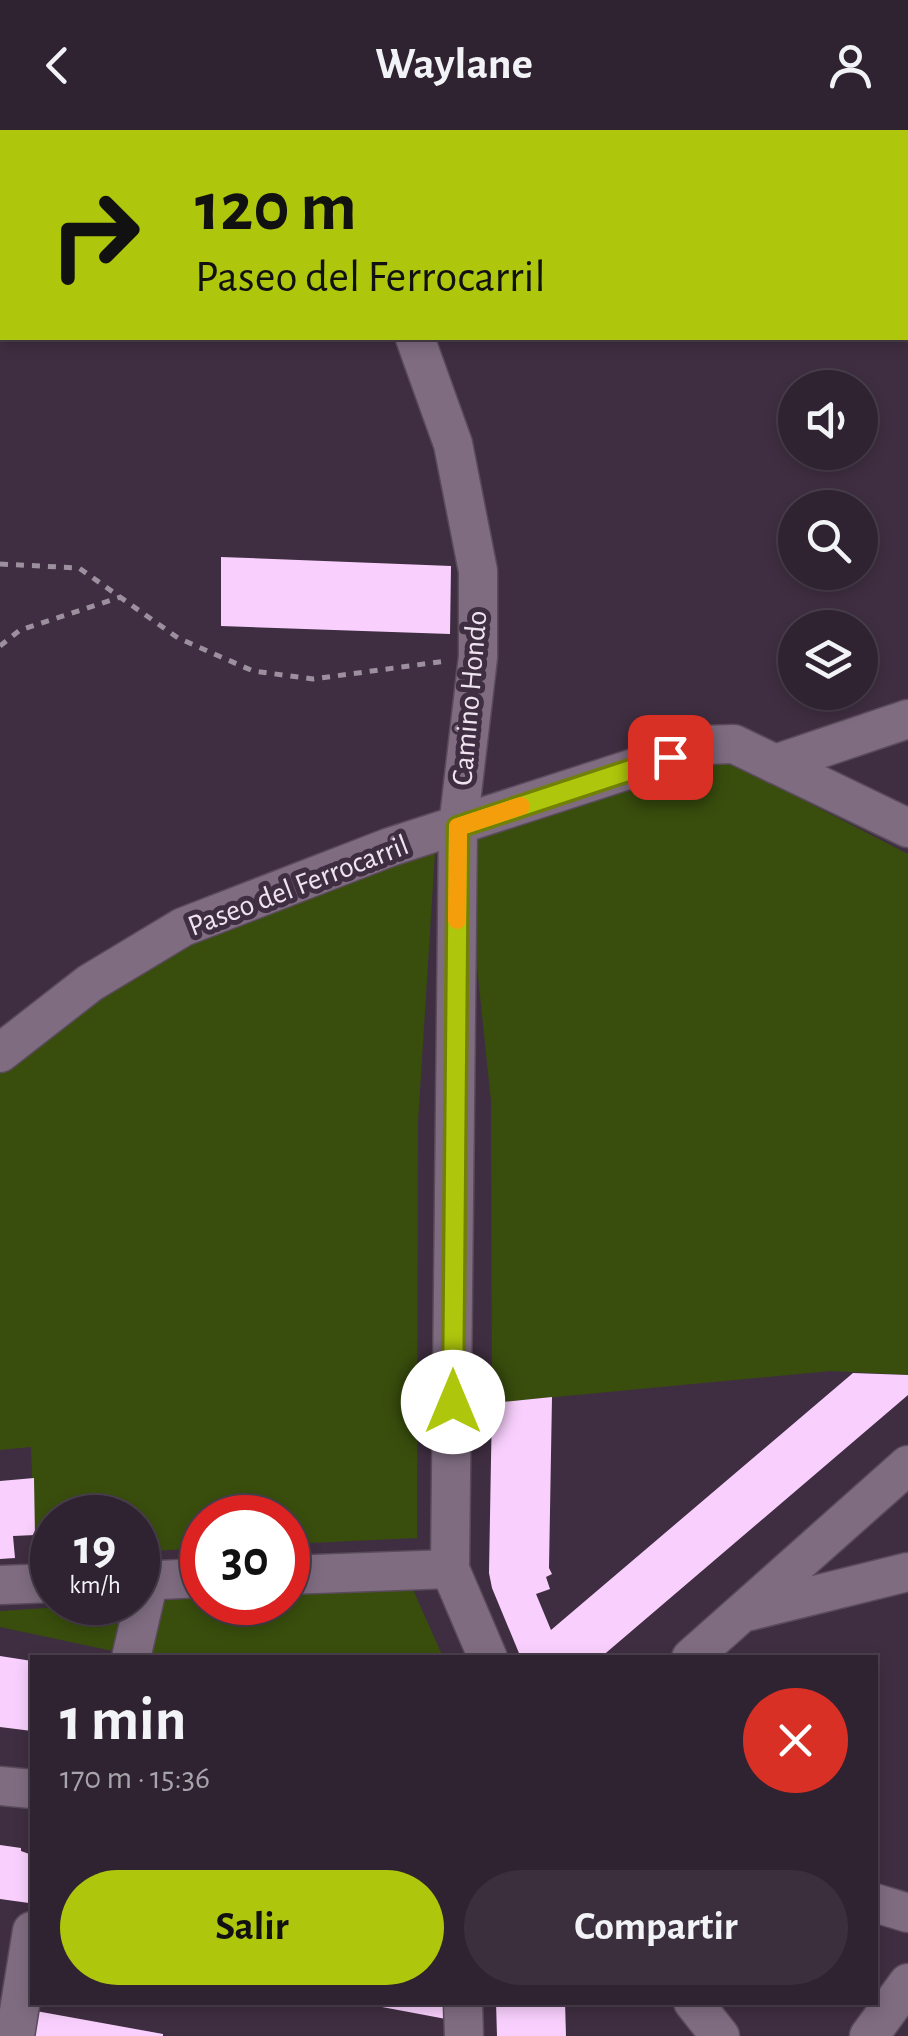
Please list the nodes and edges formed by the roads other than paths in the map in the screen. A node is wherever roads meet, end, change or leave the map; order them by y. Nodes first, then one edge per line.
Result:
1 (417, 340) edge
2 (908, 719) edge
3 (775, 764) junction
4 (458, 827) junction
5 (908, 828) edge
6 (0, 1053) edge
7 (908, 1465) edge
8 (450, 1569) junction
9 (908, 1572) edge
10 (310, 1574) edge
11 (30, 1584) edge
12 (0, 1585) edge
13 (743, 1612) junction
14 (136, 1625) edge
15 (131, 1655) edge
16 (487, 1655) edge
17 (694, 1655) edge
18 (0, 1786) edge
19 (30, 1790) edge
20 (878, 1903) edge
21 (908, 1913) edge
22 (30, 1943) edge
23 (908, 1983) edge
24 (463, 2005) edge
25 (695, 2005) edge
26 (15, 2036) edge
27 (464, 2036) edge
28 (720, 2036) edge
29 (869, 2036) edge

1 - 4 street, Camino Hondo
2 - 3 street
3 - 4 street, Paseo del Ferrocarril
3 - 5 street, Paseo del Ferrocarril
4 - 6 street, Paseo del Ferrocarril
4 - 8 street, Camino Hondo
7 - 13 street
8 - 10 street
8 - 16 street
9 - 13 street
11 - 12 street
13 - 17 street
14 - 15 street
18 - 19 street
20 - 21 street
22 - 26 street
23 - 29 street
24 - 27 street
25 - 28 street

